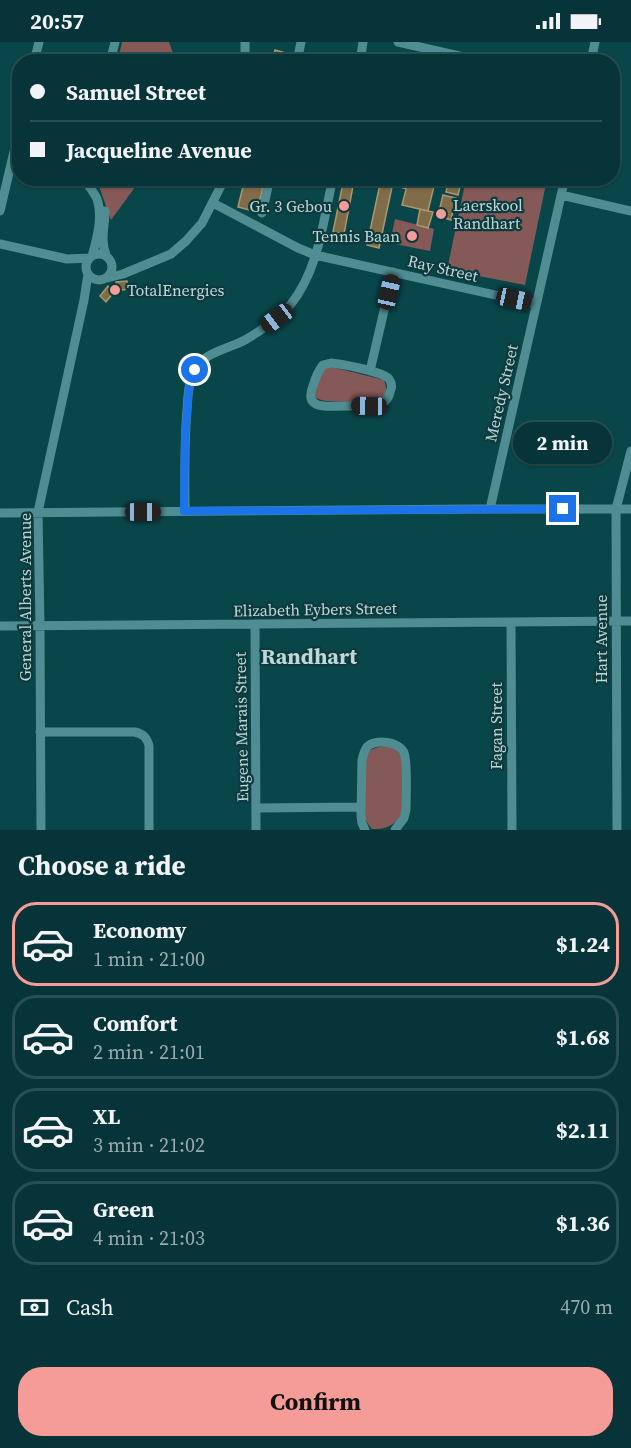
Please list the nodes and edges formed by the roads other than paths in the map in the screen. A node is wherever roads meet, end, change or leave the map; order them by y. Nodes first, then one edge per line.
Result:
1 (398, 42) edge
2 (444, 47) edge
3 (464, 54) edge
4 (12, 160) edge
5 (89, 186) edge
6 (95, 186) edge
7 (221, 186) edge
8 (268, 186) edge
9 (331, 186) edge
10 (563, 186) edge
11 (561, 195) junction
12 (213, 204) junction
13 (0, 211) edge
14 (631, 211) edge
15 (262, 213) dead end
16 (0, 244) edge
17 (315, 255) junction
18 (91, 257) junction
19 (67, 259) junction
20 (109, 259) junction
21 (136, 267) junction
22 (87, 272) junction
23 (393, 272) junction
24 (104, 279) junction
25 (85, 296) junction
26 (536, 304) junction
27 (370, 371) junction
28 (631, 451) edge
29 (490, 508) junction
30 (616, 509) junction
31 (631, 509) edge
32 (184, 511) junction
33 (38, 512) junction
34 (0, 513) edge
35 (631, 621) edge
36 (511, 622) junction
37 (615, 622) junction
38 (255, 624) junction
39 (0, 626) edge
40 (40, 626) junction
41 (40, 732) junction
42 (361, 807) junction
43 (257, 808) junction
44 (41, 830) edge
45 (149, 830) edge
46 (256, 830) edge
47 (365, 830) edge
48 (395, 830) edge
49 (512, 830) edge
50 (617, 830) edge

1 - 2 street
2 - 3 street
4 - 13 street
5 - 18 street
6 - 20 street
7 - 12 street
8 - 15 street
9 - 17 street
10 - 11 street, Meredy Street
11 - 14 street
11 - 26 street, Meredy Street
12 - 17 street, Ray Street
12 - 21 street
16 - 19 street
17 - 23 street, Ray Street
17 - 32 street
18 - 19 street
18 - 20 street
18 - 22 street
19 - 22 street
20 - 21 street
20 - 24 street
21 - 24 street
22 - 24 street
22 - 25 street, General Alberts Avenue
23 - 26 street, Ray Street
23 - 27 street
24 - 25 street
25 - 33 street, General Alberts Avenue
26 - 29 street, Meredy Street
27 - 27 street
28 - 30 street, Hart Avenue
29 - 30 street
29 - 32 street
30 - 31 street
30 - 37 street, Hart Avenue
32 - 33 street
33 - 34 street
33 - 40 street, General Alberts Avenue
35 - 37 street, Elizabeth Eybers Street
36 - 37 street, Elizabeth Eybers Street
36 - 38 street, Elizabeth Eybers Street
36 - 49 street, Fagan Street
37 - 50 street, Hart Avenue
38 - 40 street, Elizabeth Eybers Street
38 - 43 street, Eugene Marais Street
39 - 40 street, Elizabeth Eybers Street
40 - 41 street, General Alberts Avenue
41 - 44 street, General Alberts Avenue
41 - 45 street
42 - 43 street
42 - 47 street
42 - 48 street
43 - 46 street, Eugene Marais Street

